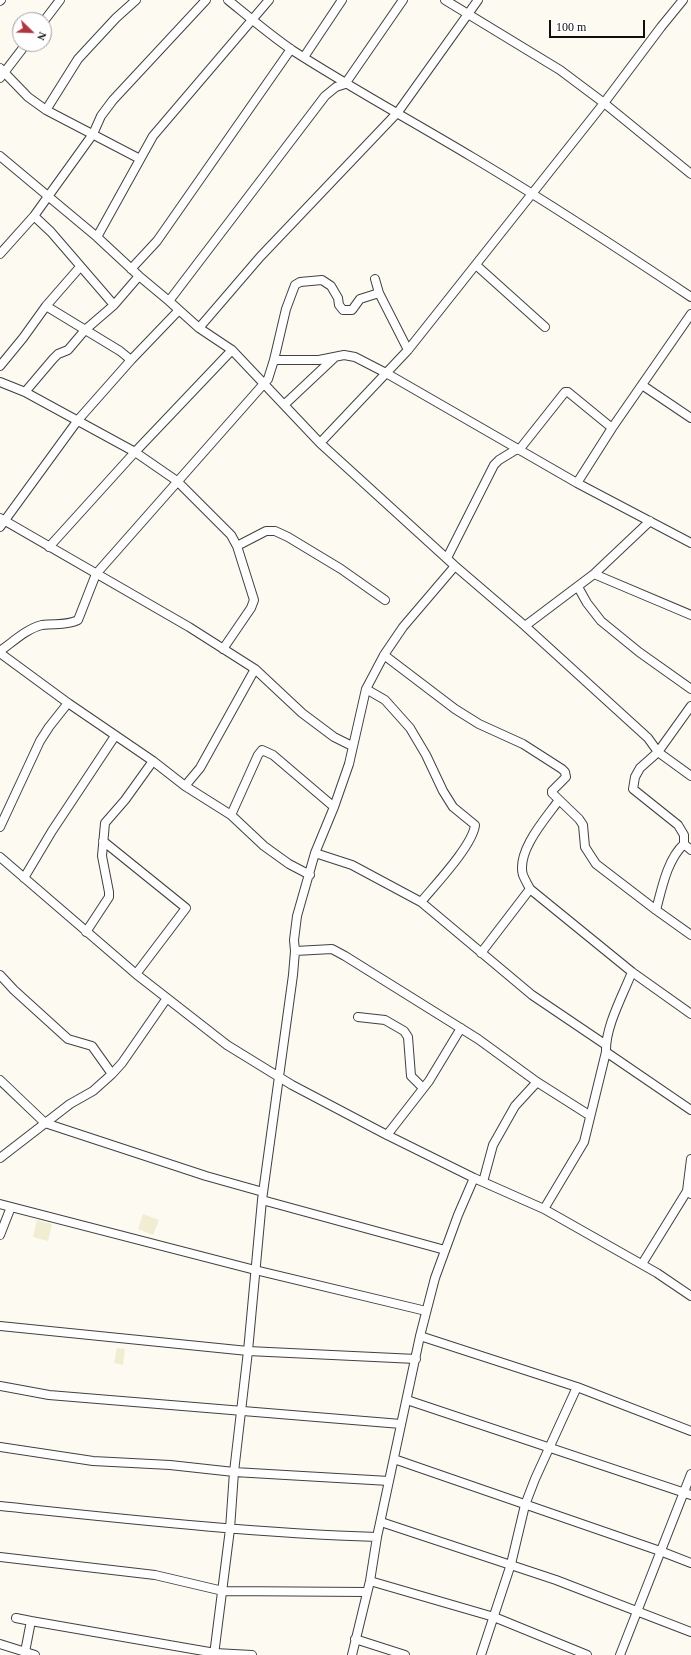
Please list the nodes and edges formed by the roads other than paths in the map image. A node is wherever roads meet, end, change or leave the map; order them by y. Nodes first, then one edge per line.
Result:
1 (60, 0) edge
2 (136, 0) edge
3 (206, 0) edge
4 (228, 0) edge
5 (269, 0) edge
6 (342, 0) edge
7 (403, 0) edge
8 (445, 0) edge
9 (478, 0) edge
10 (683, 0) edge
11 (51, 12) edge
12 (467, 14) junction
13 (253, 19) junction
14 (292, 50) junction
15 (19, 52) edge
16 (304, 57) junction
17 (2, 72) edge
18 (345, 84) junction
19 (604, 103) junction
20 (46, 110) junction
21 (398, 112) junction
22 (93, 134) junction
23 (0, 157) edge
24 (140, 159) junction
25 (691, 174) edge
26 (532, 193) junction
27 (49, 196) junction
28 (34, 216) junction
29 (97, 237) junction
30 (0, 254) edge
31 (476, 265) junction
32 (80, 267) junction
33 (131, 269) junction
34 (139, 276) junction
35 (375, 279) dead end
36 (379, 293) junction
37 (691, 297) edge
38 (169, 301) junction
39 (114, 305) junction
40 (46, 306) junction
41 (179, 310) junction
42 (691, 314) edge
43 (546, 327) dead end
44 (198, 328) junction
45 (85, 330) junction
46 (232, 350) junction
47 (408, 350) junction
48 (334, 358) junction
49 (131, 360) junction
50 (274, 360) junction
51 (0, 366) edge
52 (386, 373) junction
53 (0, 382) edge
54 (265, 383) junction
55 (642, 385) junction
56 (26, 392) junction
57 (284, 405) junction
58 (691, 418) edge
59 (78, 420) junction
60 (612, 428) junction
61 (320, 443) junction
62 (518, 449) junction
63 (135, 452) junction
64 (177, 481) junction
65 (577, 482) junction
66 (650, 521) junction
67 (1, 522) edge
68 (691, 543) edge
69 (237, 546) junction
70 (49, 547) junction
71 (447, 558) junction
72 (455, 566) junction
73 (96, 574) junction
74 (594, 574) junction
75 (578, 587) junction
76 (385, 600) dead end
77 (691, 615) edge
78 (525, 626) junction
79 (223, 649) junction
80 (0, 652) edge
81 (384, 655) junction
82 (254, 669) junction
83 (366, 689) junction
84 (691, 689) edge
85 (68, 703) junction
86 (691, 706) edge
87 (115, 736) junction
88 (352, 746) junction
89 (658, 752) junction
90 (153, 761) junction
91 (691, 776) edge
92 (184, 786) junction
93 (559, 800) junction
94 (334, 807) junction
95 (231, 815) junction
96 (0, 828) edge
97 (104, 841) junction
98 (684, 844) junction
99 (691, 850) edge
100 (315, 853) junction
101 (0, 858) edge
102 (310, 876) junction
103 (24, 878) junction
104 (530, 890) junction
105 (421, 902) junction
106 (656, 910) junction
107 (86, 932) junction
108 (691, 934) edge
109 (295, 951) junction
110 (481, 953) junction
111 (632, 972) junction
112 (136, 974) junction
113 (0, 975) edge
114 (167, 998) junction
115 (691, 1014) edge
116 (358, 1018) dead end
117 (461, 1028) junction
118 (606, 1049) junction
119 (112, 1074) junction
120 (278, 1077) junction
121 (0, 1080) edge
122 (537, 1082) junction
123 (423, 1088) junction
124 (691, 1110) edge
125 (589, 1115) junction
126 (45, 1123) junction
127 (387, 1135) junction
128 (0, 1158) edge
129 (691, 1159) edge
130 (474, 1178) junction
131 (483, 1182) junction
132 (689, 1192) edge
133 (262, 1196) junction
134 (0, 1204) edge
135 (11, 1207) junction
136 (544, 1209) junction
137 (0, 1235) edge
138 (445, 1250) junction
139 (642, 1264) junction
140 (255, 1270) junction
141 (691, 1296) edge
142 (426, 1311) junction
143 (0, 1326) edge
144 (420, 1336) junction
145 (248, 1351) junction
146 (416, 1359) junction
147 (0, 1386) edge
148 (577, 1387) junction
149 (407, 1400) junction
150 (241, 1411) junction
151 (401, 1424) junction
152 (691, 1431) edge
153 (0, 1447) edge
154 (549, 1448) junction
155 (394, 1459) junction
156 (234, 1472) junction
157 (691, 1474) edge
158 (389, 1481) junction
159 (688, 1494) edge
160 (525, 1505) junction
161 (0, 1506) edge
162 (381, 1522) junction
163 (230, 1529) junction
164 (378, 1537) junction
165 (660, 1551) junction
166 (0, 1557) edge
167 (691, 1563) edge
168 (511, 1564) junction
169 (370, 1581) junction
170 (223, 1590) junction
171 (366, 1592) junction
172 (637, 1611) junction
173 (494, 1617) junction
174 (16, 1618) dead end
175 (31, 1621) junction
176 (691, 1632) edge
177 (355, 1639) junction
178 (0, 1644) edge
179 (25, 1652) junction
180 (215, 1654) edge
181 (36, 1655) edge
182 (252, 1655) edge
183 (352, 1655) edge
184 (404, 1655) edge
185 (481, 1655) edge
186 (587, 1655) edge
187 (620, 1655) edge

1 - 11 street
2 - 20 street
3 - 22 street
4 - 13 street
5 - 13 street
6 - 16 street
7 - 18 street
8 - 12 street
9 - 12 street
10 - 19 street
12 - 19 street
12 - 21 street
13 - 14 street
13 - 24 street
14 - 16 street
14 - 33 street
15 - 17 street
16 - 18 street
17 - 20 street
18 - 21 street
18 - 38 street
19 - 25 street
19 - 26 street
20 - 22 street
21 - 26 street
21 - 44 street
22 - 24 street
22 - 27 street
23 - 27 street
24 - 29 street
26 - 31 street
26 - 37 street
27 - 28 street
27 - 29 street
28 - 30 street
28 - 32 street
29 - 33 street
31 - 43 street
31 - 47 street
32 - 39 street
32 - 40 street
33 - 34 street
34 - 38 street
34 - 39 street
35 - 36 street
36 - 47 street
36 - 50 street
38 - 41 street
39 - 45 street
40 - 45 street
40 - 51 street
41 - 44 street
41 - 49 street
42 - 55 street
44 - 46 street
45 - 49 street
45 - 56 street
46 - 54 street
46 - 63 street
47 - 52 street
48 - 50 street
48 - 52 street
48 - 57 street
49 - 59 street
50 - 54 street
52 - 61 street
52 - 62 street
53 - 56 street
54 - 57 street
54 - 64 street
55 - 58 street
55 - 60 street
56 - 59 street
57 - 61 street
59 - 63 street
59 - 67 street
60 - 62 street
60 - 65 street
61 - 71 street
62 - 65 street
62 - 71 street
63 - 64 street
63 - 70 street
64 - 69 street
64 - 73 street
65 - 66 street
66 - 68 street
66 - 74 street
67 - 70 street
69 - 76 street
69 - 79 street
70 - 73 street
71 - 72 street
72 - 78 street
72 - 81 street
73 - 79 street
73 - 80 street
74 - 75 street
74 - 77 street
75 - 78 street
75 - 84 street
78 - 89 street
79 - 82 street
80 - 85 street
81 - 83 street
81 - 93 street
82 - 88 street
82 - 92 street
83 - 88 street
83 - 105 street
85 - 87 street
85 - 96 street
86 - 89 street
87 - 90 street
87 - 103 street
88 - 94 street
89 - 91 street
89 - 98 street
90 - 92 street
90 - 97 street
92 - 95 street
93 - 104 street
93 - 106 street
94 - 95 street
94 - 100 street
95 - 102 street
97 - 107 street
97 - 112 street
98 - 99 street
98 - 106 street
100 - 102 street
100 - 105 street
101 - 103 street
102 - 109 street
103 - 107 street
104 - 110 street
104 - 111 street
105 - 110 street
106 - 108 street
107 - 112 street
109 - 117 street
109 - 120 street
110 - 118 street
111 - 115 street
111 - 118 street
112 - 114 street
113 - 119 street
114 - 119 street
114 - 120 street
116 - 123 street
117 - 122 street
117 - 123 street
118 - 124 street
118 - 125 street
119 - 126 street
120 - 127 street
120 - 133 street
121 - 126 street
122 - 125 street
122 - 131 street
123 - 127 street
125 - 136 street
126 - 128 street
126 - 133 street
127 - 130 street
129 - 132 street
130 - 131 street
130 - 138 street
131 - 136 street
132 - 139 street
133 - 138 street
133 - 140 street
134 - 135 street
135 - 137 street
135 - 140 street
136 - 139 street
138 - 142 street
139 - 141 street
140 - 142 street
140 - 145 street
142 - 144 street
143 - 145 street
144 - 146 street
144 - 148 street
145 - 146 street
145 - 150 street
146 - 149 street
147 - 150 street
148 - 152 street
148 - 154 street
149 - 151 street
149 - 154 street
150 - 151 street
150 - 156 street
151 - 155 street
153 - 156 street
154 - 159 street
154 - 160 street
155 - 158 street
155 - 160 street
156 - 158 street
156 - 163 street
157 - 159 street
158 - 162 street
159 - 165 street
160 - 165 street
160 - 168 street
161 - 163 street
162 - 164 street
162 - 168 street
163 - 164 street
163 - 170 street
164 - 169 street
165 - 167 street
165 - 172 street
166 - 170 street
168 - 172 street
168 - 173 street
169 - 171 street
169 - 173 street
170 - 171 street
170 - 180 street
171 - 177 street
172 - 176 street
172 - 187 street
173 - 185 street
173 - 186 street
174 - 175 street
175 - 179 street
175 - 180 street
177 - 183 street
177 - 184 street
178 - 179 street
179 - 181 street
180 - 182 street

